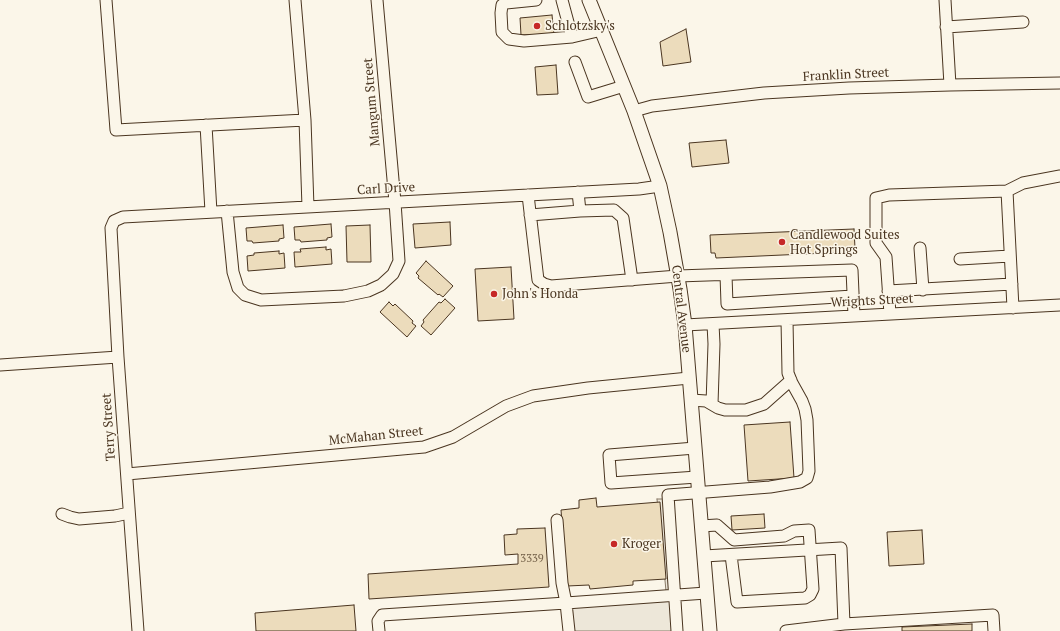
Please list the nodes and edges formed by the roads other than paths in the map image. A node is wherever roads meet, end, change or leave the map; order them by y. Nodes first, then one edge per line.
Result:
1 (106, 0) edge
2 (295, 0) edge
3 (378, 0) edge
4 (536, 0) edge
5 (562, 0) edge
6 (589, 0) edge
7 (945, 0) edge
8 (1023, 22) dead end
9 (946, 27) junction
10 (602, 30) junction
11 (572, 37) junction
12 (576, 62) dead end
13 (1060, 83) edge
14 (950, 84) junction
15 (624, 86) junction
16 (634, 111) junction
17 (304, 120) junction
18 (206, 125) junction
19 (1060, 176) edge
20 (660, 186) junction
21 (1006, 191) junction
22 (578, 192) junction
23 (528, 195) junction
24 (395, 202) junction
25 (308, 207) junction
26 (227, 211) junction
27 (211, 212) junction
28 (580, 212) junction
29 (530, 214) junction
30 (114, 221) joint
31 (920, 248) dead end
32 (1010, 256) junction
33 (960, 260) dead end
34 (726, 275) junction
35 (678, 276) junction
36 (632, 280) junction
37 (1012, 284) junction
38 (923, 290) junction
39 (888, 292) junction
40 (853, 296) junction
41 (1060, 305) edge
42 (1013, 308) junction
43 (890, 314) junction
44 (854, 316) junction
45 (787, 320) junction
46 (713, 324) junction
47 (685, 325) junction
48 (118, 356) junction
49 (0, 365) edge
50 (689, 378) junction
51 (791, 380) junction
52 (691, 400) junction
53 (712, 404) junction
54 (695, 448) junction
55 (127, 474) junction
56 (697, 477) junction
57 (698, 493) junction
58 (129, 513) junction
59 (62, 514) dead end
60 (556, 520) dead end
61 (701, 526) junction
62 (810, 550) junction
63 (732, 555) junction
64 (704, 556) junction
65 (706, 593) junction
66 (675, 596) junction
67 (566, 603) junction
68 (851, 626) edge
69 (890, 626) edge
70 (138, 631) edge
71 (379, 631) edge
72 (569, 631) edge
73 (677, 631) edge
74 (710, 631) edge
75 (793, 631) edge
76 (994, 631) edge

1 - 18 street
2 - 17 street
3 - 24 street, Mangum Street
4 - 11 street
5 - 11 street
6 - 10 main road, Central Avenue
7 - 9 street
8 - 9 street
9 - 14 street
10 - 11 street
10 - 15 main road, Central Avenue
12 - 15 street
13 - 14 street, Franklin Street
14 - 16 street, Franklin Street
15 - 16 main road, Central Avenue
16 - 20 main road, Central Avenue
17 - 18 street
17 - 25 street
18 - 27 street
19 - 21 street
20 - 22 street, Carl Drive
20 - 35 main road, Central Avenue
21 - 32 street
21 - 39 street
22 - 23 street, Carl Drive
22 - 28 street
23 - 24 street, Carl Drive
23 - 29 street
24 - 25 street, Carl Drive
24 - 26 street, Mangum Street
25 - 26 street, Carl Drive
26 - 27 street, Carl Drive
27 - 30 street, Carl Drive
28 - 29 street
28 - 36 street
29 - 36 street
30 - 48 street, Terry Street
31 - 38 street
32 - 33 street
32 - 37 street
34 - 35 street
34 - 40 street
34 - 40 street
35 - 36 street
35 - 47 main road, Central Avenue
37 - 38 street
37 - 42 street
38 - 39 street
39 - 43 street
40 - 44 street
41 - 42 street, Wrights Street
42 - 43 street, Wrights Street
43 - 44 street, Wrights Street
44 - 45 street, Wrights Street
45 - 46 street, Wrights Street
45 - 51 street
46 - 47 street, Wrights Street
46 - 53 street
47 - 50 main road, Central Avenue
48 - 49 street
48 - 55 street, Terry Street
50 - 52 main road, Central Avenue
50 - 55 street, McMahan Street
51 - 53 street
51 - 57 street
52 - 53 street
52 - 54 main road, Central Avenue
54 - 56 main road, Central Avenue
54 - 56 street
55 - 58 street, Terry Street
56 - 57 main road, Central Avenue
57 - 61 main road, Central Avenue
57 - 66 street
58 - 59 street
58 - 70 street, Terry Street
60 - 67 street
61 - 62 street
61 - 64 main road, Central Avenue
62 - 63 street
62 - 63 street
62 - 68 street
63 - 64 street
64 - 65 main road, Central Avenue
65 - 66 street
65 - 74 main road, Central Avenue
66 - 67 street
66 - 73 street
67 - 71 street
67 - 72 street
68 - 69 street
68 - 75 street
69 - 76 street

